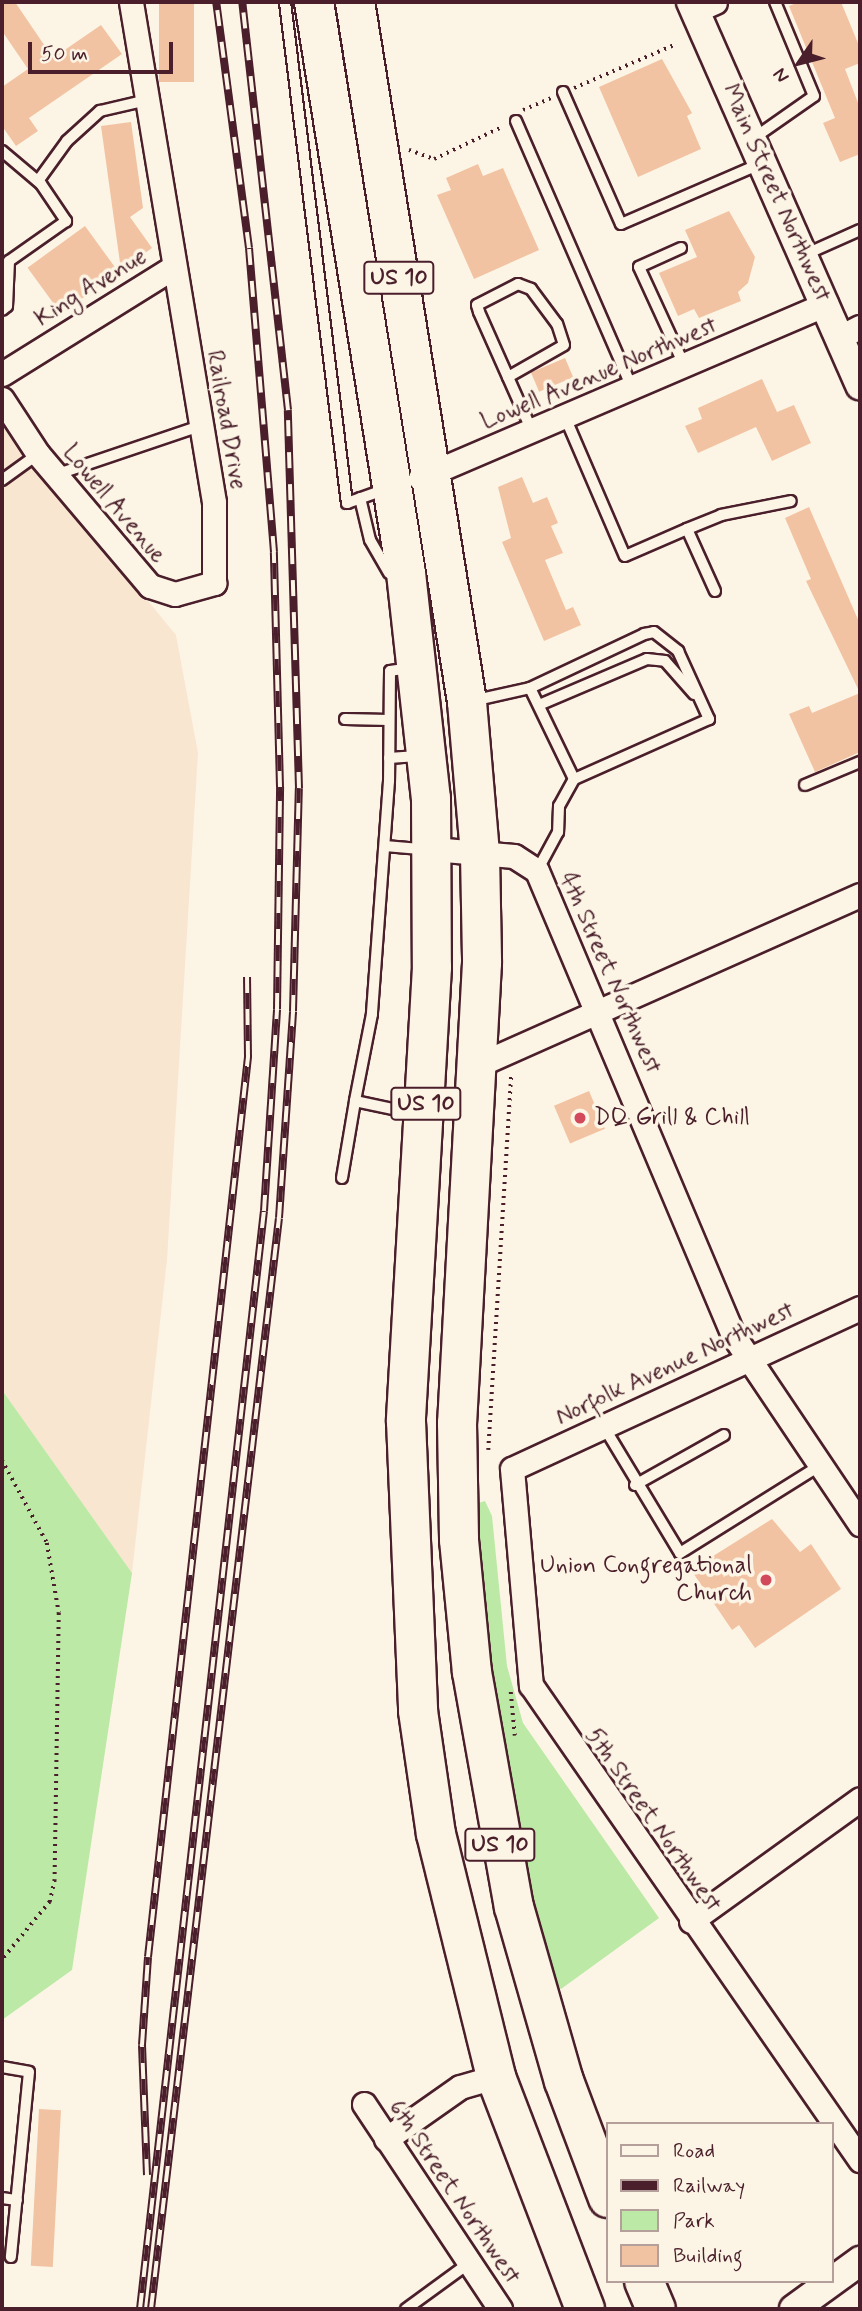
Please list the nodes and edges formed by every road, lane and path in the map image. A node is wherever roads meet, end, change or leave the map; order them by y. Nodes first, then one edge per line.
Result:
1 (131, 2) edge
2 (285, 2) edge
3 (314, 2) edge
4 (355, 2) edge
5 (775, 2) edge
6 (700, 5) edge
7 (676, 44) dead end
8 (563, 92) junction
9 (148, 100) junction
10 (514, 117) joint
11 (500, 120) dead end
12 (2, 151) edge
13 (758, 151) junction
14 (396, 152) dead end
15 (38, 181) junction
16 (860, 230) edge
17 (681, 248) dead end
18 (804, 255) junction
19 (172, 269) junction
20 (826, 304) junction
21 (2, 310) edge
22 (850, 332) edge
23 (684, 365) junction
24 (2, 374) edge
25 (508, 377) junction
26 (860, 385) edge
27 (632, 388) junction
28 (2, 399) edge
29 (565, 417) junction
30 (200, 426) junction
31 (533, 431) junction
32 (38, 454) junction
33 (55, 475) junction
34 (430, 475) junction
35 (2, 480) edge
36 (376, 492) junction
37 (791, 501) dead end
38 (687, 529) junction
39 (214, 583) joint
40 (715, 591) dead end
41 (391, 593) dead end
42 (406, 664) junction
43 (530, 688) junction
44 (699, 698) junction
45 (467, 702) junction
46 (539, 705) junction
47 (345, 719) dead end
48 (389, 720) junction
49 (428, 756) junction
50 (389, 758) junction
51 (860, 762) edge
52 (574, 779) junction
53 (805, 785) dead end
54 (385, 846) junction
55 (433, 849) junction
56 (480, 854) junction
57 (537, 872) junction
58 (860, 895) edge
59 (601, 1012) junction
60 (478, 1065) junction
61 (355, 1101) junction
62 (425, 1116) junction
63 (342, 1178) dead end
64 (860, 1308) edge
65 (747, 1359) junction
66 (604, 1427) junction
67 (724, 1435) dead end
68 (2, 1460) edge
69 (819, 1466) junction
70 (512, 1469) joint
71 (635, 1485) junction
72 (860, 1524) edge
73 (860, 1799) edge
74 (691, 1921) junction
75 (2, 1960) edge
76 (2, 2067) edge
77 (496, 2077) junction
78 (364, 2104) dead end
79 (833, 2122) edge
80 (834, 2123) edge
81 (386, 2139) junction
82 (860, 2160) edge
83 (606, 2193) edge
84 (2, 2198) edge
85 (17, 2200) junction
86 (11, 2257) dead end
87 (860, 2261) edge
88 (469, 2263) junction
89 (834, 2280) edge
90 (645, 2283) edge
91 (830, 2283) edge
92 (406, 2309) edge
93 (500, 2309) edge
94 (585, 2309) edge
95 (656, 2309) edge
96 (794, 2309) edge

1 - 9 street, Railroad Drive
2 - 36 lane
3 - 36 highway, US 10
4 - 34 highway, US 10
5 - 13 lane
6 - 13 street, Main Street Northwest
7 - 8 path
8 - 10 path
8 - 13 lane
9 - 15 lane
9 - 19 street, Railroad Drive
10 - 27 lane
11 - 14 path
12 - 15 lane
13 - 18 street, Main Street Northwest
15 - 21 lane
16 - 18 lane
17 - 23 lane
18 - 20 street, Main Street Northwest
19 - 24 street, King Avenue
19 - 30 street, Railroad Drive
20 - 22 street, Main Street Northwest
20 - 23 street, Lowell Avenue Northwest
22 - 26 street, Main Street Northwest
23 - 27 street, Lowell Avenue Northwest
25 - 25 lane
25 - 31 lane
27 - 29 street, Lowell Avenue Northwest
28 - 32 street, Lowell Avenue
29 - 31 street, Lowell Avenue Northwest
29 - 38 lane
30 - 33 lane
30 - 39 street, Railroad Drive
31 - 34 street, Lowell Avenue Northwest
32 - 33 street, Lowell Avenue
32 - 35 lane
33 - 39 street, Lowell Avenue
34 - 36 street, Lowell Avenue Northwest
34 - 45 highway, US 10
36 - 41 lane
36 - 42 highway, US 10
37 - 38 lane
38 - 40 lane
42 - 48 lane
42 - 49 highway, US 10
43 - 44 lane
43 - 45 lane
43 - 46 lane
44 - 46 lane
44 - 52 lane
45 - 56 highway, US 10
46 - 52 lane
47 - 48 lane
48 - 50 lane
49 - 50 lane
49 - 55 highway, US 10
50 - 54 lane
51 - 53 lane
52 - 57 lane
54 - 55 lane
54 - 61 lane
55 - 56 street, 4th Street Northwest
55 - 62 highway, US 10
56 - 57 street, 4th Street Northwest
56 - 60 highway, US 10
57 - 59 street, 4th Street Northwest
58 - 59 street
59 - 60 street
59 - 65 street, 4th Street Northwest
60 - 83 highway, US 10
61 - 62 lane
61 - 63 lane
62 - 77 highway, US 10
64 - 65 street, Norfolk Avenue Northwest
65 - 66 street, Norfolk Avenue Northwest
65 - 69 street, 4th Street Northwest
66 - 70 street, Norfolk Avenue Northwest
66 - 71 lane
67 - 71 lane
68 - 75 path
69 - 71 lane
69 - 72 street, 4th Street Northwest
70 - 74 street, 5th Street Northwest
73 - 74 street
74 - 79 street, 5th Street Northwest
76 - 85 lane
77 - 81 street
77 - 94 highway, US 10
78 - 81 street, 6th Street Northwest
80 - 82 street, 5th Street Northwest
81 - 88 street, 6th Street Northwest
84 - 85 lane
85 - 86 lane
87 - 89 street
88 - 92 lane
88 - 93 street, 6th Street Northwest
90 - 95 highway
91 - 96 street

